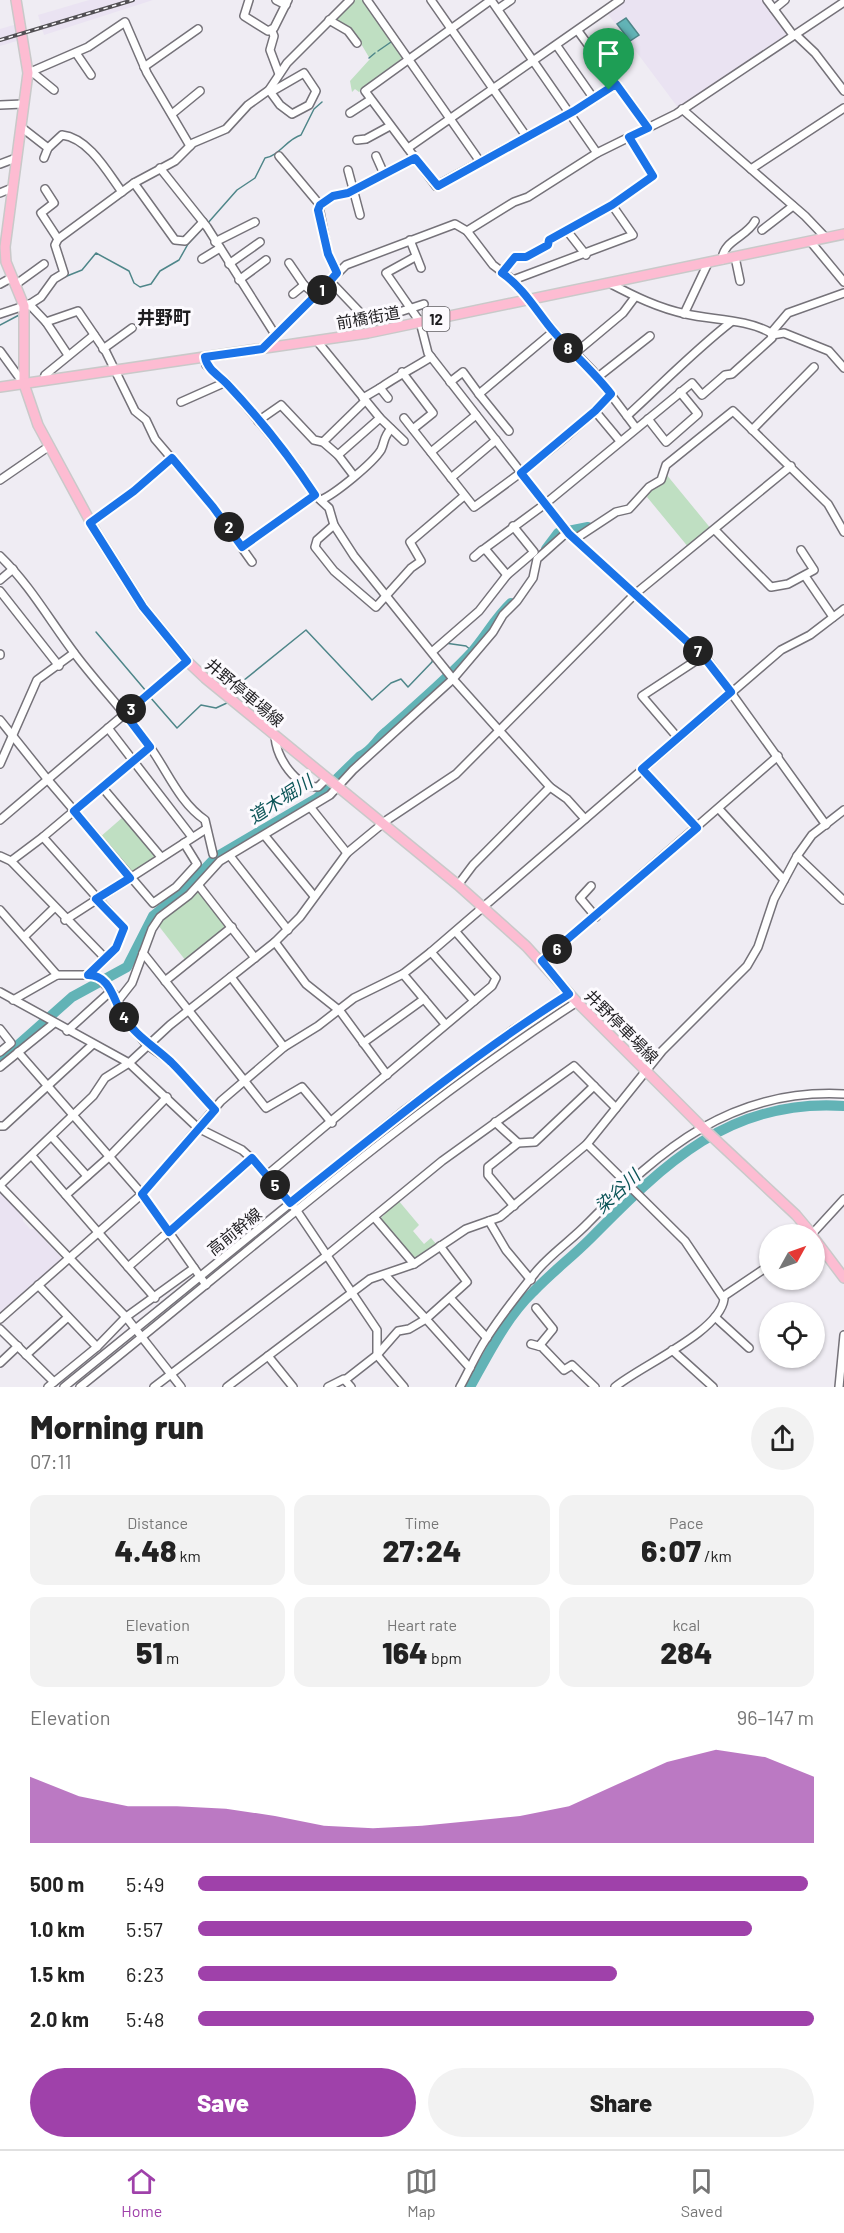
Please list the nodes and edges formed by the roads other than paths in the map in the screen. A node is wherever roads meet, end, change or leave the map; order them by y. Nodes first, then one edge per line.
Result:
1 (16, 0) edge
2 (249, 0) edge
3 (276, 0) edge
4 (334, 0) edge
5 (350, 0) edge
6 (367, 0) edge
7 (431, 0) edge
8 (491, 0) edge
9 (511, 0) edge
10 (620, 0) edge
11 (767, 0) edge
12 (785, 0) edge
13 (287, 2) edge
14 (844, 2) edge
15 (340, 8) junction
16 (498, 9) junction
17 (774, 9) junction
18 (329, 20) junction
19 (450, 28) junction
20 (198, 29) dead end
21 (272, 31) junction
22 (578, 31) junction
23 (793, 35) junction
24 (357, 43) dead end
25 (557, 46) junction
26 (76, 53) junction
27 (408, 58) junction
28 (534, 62) junction
29 (144, 67) junction
30 (30, 73) junction
31 (279, 74) junction
32 (91, 75) dead end
33 (616, 84) junction
34 (494, 89) junction
35 (54, 90) dead end
36 (200, 91) dead end
37 (270, 91) junction
38 (844, 91) edge
39 (594, 99) junction
40 (369, 100) junction
41 (23, 104) junction
42 (0, 105) edge
43 (844, 108) edge
44 (682, 109) junction
45 (350, 113) dead end
46 (172, 114) junction
47 (570, 114) junction
48 (450, 119) junction
49 (390, 126) junction
50 (21, 127) junction
51 (648, 128) junction
52 (526, 136) junction
53 (629, 137) junction
54 (357, 140) dead end
55 (190, 146) junction
56 (48, 148) junction
57 (408, 148) junction
58 (597, 153) junction
59 (279, 156) dead end
60 (376, 156) dead end
61 (15, 158) junction
62 (44, 158) dead end
63 (415, 158) junction
64 (481, 163) junction
65 (0, 164) edge
66 (160, 168) junction
67 (751, 169) junction
68 (348, 170) dead end
69 (384, 174) junction
70 (134, 183) junction
71 (12, 188) junction
72 (45, 189) dead end
73 (352, 189) junction
74 (122, 192) junction
75 (0, 193) edge
76 (320, 205) junction
77 (612, 205) junction
78 (793, 206) junction
79 (360, 215) dead end
80 (755, 221) dead end
81 (203, 222) junction
82 (255, 222) dead end
83 (762, 230) dead end
84 (466, 231) junction
85 (568, 232) junction
86 (844, 234) edge
87 (826, 238) junction
88 (58, 239) junction
89 (410, 240) junction
90 (810, 241) junction
91 (260, 242) dead end
92 (3, 245) edge
93 (218, 245) junction
94 (586, 255) junction
95 (415, 257) junction
96 (735, 257) junction
97 (202, 259) dead end
98 (266, 260) dead end
99 (722, 260) junction
100 (289, 263) dead end
101 (708, 263) junction
102 (44, 264) dead end
103 (229, 264) junction
104 (420, 268) dead end
105 (337, 273) junction
106 (502, 273) junction
107 (239, 280) junction
108 (513, 280) junction
109 (330, 281) junction
110 (740, 281) dead end
111 (13, 282) junction
112 (844, 282) edge
113 (609, 283) junction
114 (0, 284) edge
115 (304, 285) junction
116 (844, 293) edge
117 (293, 294) dead end
118 (317, 296) junction
119 (635, 297) junction
120 (529, 299) junction
121 (424, 304) dead end
122 (25, 306) junction
123 (410, 308) junction
124 (0, 314) edge
125 (684, 314) junction
126 (378, 320) junction
127 (46, 322) junction
128 (420, 322) junction
129 (731, 322) junction
130 (132, 328) dead end
131 (383, 330) junction
132 (554, 331) junction
133 (771, 334) junction
134 (94, 335) junction
135 (276, 336) junction
136 (650, 336) dead end
137 (317, 341) junction
138 (104, 349) junction
139 (262, 349) junction
140 (0, 351) edge
141 (573, 354) junction
142 (68, 355) junction
143 (205, 357) junction
144 (430, 357) junction
145 (814, 367) dead end
146 (844, 368) edge
147 (113, 370) junction
148 (402, 372) junction
149 (598, 377) junction
150 (43, 381) junction
151 (225, 382) junction
152 (450, 382) junction
153 (24, 384) junction
154 (0, 387) edge
155 (380, 388) junction
156 (680, 392) junction
157 (479, 394) junction
158 (611, 394) junction
159 (388, 398) dead end
160 (364, 399) junction
161 (181, 402) dead end
162 (595, 411) junction
163 (476, 415) junction
164 (627, 416) junction
165 (380, 418) junction
166 (404, 418) dead end
167 (648, 419) junction
168 (258, 421) junction
169 (636, 428) junction
170 (391, 429) junction
171 (413, 429) junction
172 (752, 430) junction
173 (509, 431) dead end
174 (496, 440) junction
175 (404, 441) dead end
176 (620, 441) junction
177 (323, 442) junction
178 (48, 447) junction
179 (431, 452) junction
180 (338, 455) junction
181 (172, 458) junction
182 (791, 466) junction
183 (521, 473) junction
184 (354, 476) junction
185 (451, 478) junction
186 (0, 480) edge
187 (465, 496) junction
188 (318, 498) junction
189 (545, 504) junction
190 (90, 523) junction
191 (334, 525) junction
192 (513, 526) junction
193 (715, 530) junction
194 (844, 532) edge
195 (572, 537) junction
196 (242, 547) junction
197 (484, 549) junction
198 (801, 549) dead end
199 (0, 555) edge
200 (474, 557) dead end
201 (252, 562) dead end
202 (14, 569) junction
203 (507, 575) junction
204 (805, 576) junction
205 (0, 580) edge
206 (0, 591) edge
207 (635, 594) junction
208 (387, 595) junction
209 (844, 609) edge
210 (833, 617) junction
211 (433, 651) junction
212 (74, 653) junction
213 (703, 656) junction
214 (187, 661) junction
215 (58, 666) junction
216 (453, 679) junction
217 (731, 692) junction
218 (125, 714) junction
219 (0, 720) edge
220 (108, 728) junction
221 (499, 730) junction
222 (14, 737) junction
223 (275, 737) junction
224 (678, 738) junction
225 (150, 747) junction
226 (778, 756) junction
227 (133, 761) junction
228 (0, 763) edge
229 (642, 769) junction
230 (327, 778) junction
231 (48, 780) junction
232 (336, 786) junction
233 (102, 787) junction
234 (550, 787) junction
235 (311, 808) junction
236 (719, 809) junction
237 (844, 810) edge
238 (74, 811) junction
239 (585, 819) junction
240 (0, 820) edge
241 (382, 824) junction
242 (826, 825) junction
243 (697, 828) junction
244 (206, 829) junction
245 (265, 836) junction
246 (43, 837) junction
247 (192, 837) junction
248 (184, 843) junction
249 (347, 853) junction
250 (213, 854) dead end
251 (0, 856) edge
252 (230, 856) junction
253 (797, 856) junction
254 (161, 857) junction
255 (11, 861) junction
256 (130, 878) junction
257 (784, 880) junction
258 (458, 885) junction
259 (199, 886) junction
260 (591, 886) dead end
261 (314, 896) junction
262 (96, 899) junction
263 (843, 900) edge
264 (54, 908) junction
265 (482, 908) junction
266 (0, 910) edge
267 (596, 917) junction
268 (65, 920) junction
269 (232, 927) junction
270 (288, 930) junction
271 (456, 932) junction
272 (25, 936) junction
273 (275, 942) junction
274 (431, 952) junction
275 (143, 953) junction
276 (105, 958) junction
277 (255, 958) junction
278 (542, 961) junction
279 (403, 974) junction
280 (57, 975) junction
281 (88, 975) junction
282 (231, 977) junction
283 (165, 981) junction
284 (111, 991) junction
285 (569, 994) junction
286 (1, 995) edge
287 (424, 999) junction
288 (13, 1000) junction
289 (474, 1001) junction
290 (117, 1002) junction
291 (577, 1002) junction
292 (189, 1011) junction
293 (340, 1011) junction
294 (49, 1021) junction
295 (445, 1024) junction
296 (0, 1029) edge
297 (67, 1031) junction
298 (363, 1043) junction
299 (92, 1045) junction
300 (147, 1045) junction
301 (284, 1047) junction
302 (0, 1052) edge
303 (18, 1052) junction
304 (129, 1063) junction
305 (0, 1067) edge
306 (646, 1071) junction
307 (387, 1075) junction
308 (244, 1081) junction
309 (48, 1086) junction
310 (594, 1086) junction
311 (844, 1094) edge
312 (167, 1097) junction
313 (616, 1107) junction
314 (215, 1110) junction
315 (74, 1115) junction
316 (332, 1122) junction
317 (495, 1122) junction
318 (0, 1126) edge
319 (198, 1128) junction
320 (703, 1128) junction
321 (52, 1137) junction
322 (518, 1143) junction
323 (587, 1144) junction
324 (32, 1156) junction
325 (110, 1156) junction
326 (252, 1158) junction
327 (267, 1175) junction
328 (87, 1176) junction
329 (628, 1184) junction
330 (0, 1186) edge
331 (142, 1194) junction
332 (66, 1195) junction
333 (844, 1199) edge
334 (290, 1203) junction
335 (514, 1206) junction
336 (297, 1211) junction
337 (374, 1217) junction
338 (489, 1221) junction
339 (803, 1224) edge
340 (823, 1224) edge
341 (98, 1232) junction
342 (169, 1232) junction
343 (440, 1246) junction
344 (825, 1252) edge
345 (326, 1256) junction
346 (69, 1257) junction
347 (414, 1264) junction
348 (128, 1267) junction
349 (194, 1268) junction
350 (759, 1272) edge
351 (385, 1275) junction
352 (199, 1276) junction
353 (844, 1278) edge
354 (531, 1280) junction
355 (38, 1285) junction
356 (206, 1285) junction
357 (351, 1294) junction
358 (724, 1296) junction
359 (155, 1298) junction
360 (450, 1298) junction
361 (536, 1308) dead end
362 (68, 1317) junction
363 (126, 1317) junction
364 (715, 1317) junction
365 (426, 1319) junction
366 (0, 1320) edge
367 (136, 1328) junction
368 (0, 1329) edge
369 (844, 1335) edge
370 (143, 1337) junction
371 (487, 1338) junction
372 (18, 1346) junction
373 (98, 1347) junction
374 (749, 1348) dead end
375 (672, 1350) junction
376 (26, 1355) junction
377 (377, 1355) junction
378 (268, 1356) junction
379 (0, 1363) edge
380 (470, 1368) junction
381 (171, 1373) junction
382 (345, 1380) junction
383 (236, 1384) edge
384 (51, 1385) edge
385 (64, 1387) edge
386 (80, 1387) edge
387 (154, 1387) edge
388 (182, 1387) edge
389 (227, 1387) edge
390 (293, 1387) edge
391 (328, 1387) edge
392 (351, 1387) edge
393 (404, 1387) edge
394 (460, 1387) edge
395 (596, 1387) edge
396 (615, 1387) edge
397 (713, 1387) edge
398 (839, 1387) edge

1 - 30 main road, 井野停車場線
2 - 21 street
3 - 13 street
4 - 15 street
5 - 15 street
6 - 27 street
7 - 19 street
8 - 16 street
8 - 19 street
9 - 16 street
10 - 22 street
11 - 17 street
12 - 17 street
13 - 21 street
14 - 23 street
15 - 18 street
16 - 28 street
17 - 23 street
18 - 24 street
18 - 31 street
19 - 27 street
19 - 34 street
20 - 29 street
21 - 31 street
22 - 25 street
22 - 33 street
23 - 38 street
23 - 44 street
25 - 28 street
25 - 39 street
26 - 29 street
26 - 30 street
26 - 32 street
27 - 40 street
27 - 48 street
28 - 34 street
28 - 47 street
29 - 46 street
30 - 35 street
30 - 41 main road, 井野停車場線
31 - 37 street
33 - 39 street
33 - 51 street
34 - 48 street
34 - 52 street
36 - 46 street
37 - 37 street
37 - 55 street
39 - 47 street
40 - 45 street
40 - 49 street
41 - 42 street
41 - 50 main road, 井野停車場線
43 - 67 street
44 - 51 street
44 - 67 street
46 - 55 street
47 - 52 street
47 - 58 street
48 - 57 street
48 - 64 street
49 - 54 street
49 - 57 street
50 - 56 street
50 - 61 main road, 井野停車場線
51 - 53 street
52 - 64 street
53 - 58 street
53 - 77 street
55 - 66 street
56 - 62 street
56 - 74 street
57 - 63 street
58 - 84 street
59 - 76 street
60 - 69 street
61 - 65 street
61 - 71 main road, 井野停車場線
63 - 64 street
63 - 69 street
66 - 70 street
66 - 81 street
67 - 78 street
68 - 73 street
69 - 73 street
70 - 74 street
70 - 81 street
71 - 75 street
71 - 92 main road, 井野停車場線
72 - 88 street
73 - 76 street
73 - 79 street
74 - 88 street
76 - 105 street
77 - 85 street
77 - 94 street
78 - 83 street
78 - 87 street
80 - 99 street
81 - 93 street
82 - 93 street
84 - 89 street
84 - 106 street
85 - 94 street
85 - 106 street
86 - 87 main road, 前橋街道 / 12
87 - 90 main road, 前橋街道 / 12
88 - 122 street
89 - 95 street
89 - 105 street
90 - 96 main road, 前橋街道 / 12
90 - 112 street
91 - 103 street
92 - 111 main road, 井野停車場線
93 - 97 street
93 - 103 street
94 - 108 street
95 - 104 street
95 - 123 street
96 - 99 main road, 前橋街道 / 12
96 - 110 street
98 - 107 street
99 - 101 main road, 前橋街道 / 12
100 - 115 street
101 - 113 main road, 前橋街道 / 12
101 - 125 street
102 - 111 street
103 - 107 street
105 - 109 street
106 - 108 street
107 - 135 street
108 - 120 street
109 - 118 street
109 - 126 street
111 - 114 street
111 - 122 main road, 井野停車場線
113 - 119 street
113 - 120 main road, 前橋街道 / 12
115 - 117 street
115 - 118 street
116 - 133 street
118 - 135 street
119 - 125 street
119 - 141 street
120 - 128 main road, 前橋街道 / 12
120 - 132 street
121 - 123 street
122 - 124 street
122 - 127 street
122 - 153 main road, 井野停車場線
123 - 126 street
123 - 128 street
125 - 129 street
126 - 131 street
127 - 134 street
127 - 142 street
128 - 131 main road, 前橋街道 / 12
128 - 144 street
129 - 133 street
129 - 164 street
130 - 138 street
131 - 137 main road, 前橋街道 / 12
132 - 141 street
132 - 157 street
133 - 146 street
133 - 156 street
134 - 138 street
134 - 142 street
135 - 139 street
136 - 149 street
137 - 139 main road, 前橋街道 / 12
137 - 160 street
138 - 147 street
139 - 143 main road, 前橋街道 / 12
140 - 153 street
141 - 149 street
142 - 150 street
143 - 147 main road, 前橋街道 / 12
143 - 151 street
144 - 148 street
144 - 152 street
145 - 172 street
147 - 150 main road, 前橋街道 / 12
147 - 181 street
148 - 155 street
148 - 171 street
149 - 158 street
150 - 153 main road, 前橋街道 / 12
151 - 161 street
151 - 168 street
152 - 157 street
152 - 163 street
153 - 154 main road, 前橋街道 / 12
153 - 178 main road, 井野停車場線
155 - 159 street
155 - 160 street
156 - 167 street
156 - 167 street
157 - 173 street
158 - 162 street
158 - 164 street
160 - 165 street
160 - 177 street
162 - 176 street
162 - 183 street
163 - 174 street
163 - 179 street
164 - 169 street
165 - 170 street
165 - 180 street
166 - 171 street
167 - 169 street
168 - 177 street
168 - 188 street
169 - 176 street
170 - 175 street
170 - 184 street
171 - 179 street
172 - 182 street
172 - 195 street
174 - 183 street
174 - 185 street
176 - 189 street
177 - 180 street
178 - 186 street
178 - 190 main road, 井野停車場線
179 - 185 street
180 - 184 street
181 - 190 street
181 - 196 street
182 - 193 street
182 - 194 street
183 - 187 street
183 - 189 street
184 - 188 street
185 - 187 street
187 - 208 street
188 - 191 street
188 - 196 street
189 - 192 street
189 - 195 street
190 - 214 main road, 井野停車場線
191 - 208 street
191 - 208 street
192 - 197 street
192 - 203 street
193 - 204 street
193 - 207 street
195 - 207 street
195 - 216 street
196 - 201 street
197 - 200 street
197 - 203 street
198 - 204 street
199 - 202 street
202 - 205 street
202 - 212 street
203 - 211 street
204 - 210 street
206 - 215 street
207 - 213 street
207 - 221 street
208 - 211 street
209 - 210 street
210 - 217 street
211 - 216 street
212 - 215 street
212 - 218 street
213 - 217 street
213 - 224 street
214 - 218 street
214 - 223 main road, 井野停車場線
215 - 222 street
216 - 221 street
216 - 232 street
217 - 224 street
217 - 226 street
218 - 220 street
218 - 225 street
219 - 222 street
220 - 227 street
220 - 231 street
221 - 234 street
221 - 241 street
222 - 228 street
222 - 231 street
223 - 230 main road, 井野停車場線
223 - 230 street
224 - 229 street
225 - 227 street
225 - 244 street
226 - 236 street
226 - 242 street
227 - 233 street
227 - 247 street
229 - 239 street
229 - 243 street
230 - 232 main road, 井野停車場線
231 - 238 street
231 - 240 street
232 - 235 street
232 - 241 main road, 井野停車場線
233 - 238 street
233 - 254 street
234 - 239 street
234 - 258 street
235 - 245 street
235 - 249 street
236 - 243 street
236 - 257 street
237 - 242 street
238 - 246 street
238 - 256 street
239 - 265 street
241 - 249 street
241 - 258 main road, 井野停車場線
242 - 253 street
243 - 267 street
244 - 247 street
244 - 250 street
245 - 252 street
245 - 261 street
246 - 255 street
246 - 262 street
247 - 248 street
248 - 254 street
248 - 256 street
249 - 261 street
251 - 255 street
252 - 259 street
252 - 270 street
253 - 257 street
253 - 263 street
254 - 256 street
255 - 264 street
256 - 262 street
257 - 306 street
258 - 265 main road, 井野停車場線
259 - 269 street
259 - 275 street
260 - 267 street
261 - 270 street
262 - 268 street
262 - 276 street
264 - 268 street
264 - 272 street
265 - 271 street
265 - 278 main road, 井野停車場線
266 - 272 street
267 - 278 street
268 - 276 street
269 - 277 street
269 - 283 street
270 - 273 street
271 - 274 street
271 - 289 street
272 - 280 street
273 - 277 street
273 - 293 street
274 - 279 street
274 - 289 street
275 - 283 street
275 - 290 street
276 - 281 street
277 - 282 street
278 - 285 main road, 井野停車場線
279 - 287 street
279 - 293 street
280 - 281 street
280 - 288 street
281 - 284 street
282 - 292 street
282 - 301 street
283 - 292 street
284 - 290 street
284 - 297 street
285 - 291 main road, 井野停車場線
285 - 334 street, 高前幹線
286 - 288 street
287 - 295 street
287 - 298 street
288 - 294 street
289 - 295 street
290 - 300 street
291 - 306 main road, 井野停車場線
291 - 336 street, 高前幹線
292 - 300 street
292 - 308 street
293 - 298 street
293 - 301 street
294 - 297 street
294 - 303 street
295 - 307 street
296 - 302 street
297 - 299 street
298 - 307 street
299 - 304 street
299 - 309 street
300 - 304 street
300 - 314 street
301 - 308 street
303 - 305 street
303 - 309 street
304 - 312 street
304 - 315 street
306 - 313 street
306 - 320 main road, 井野停車場線
307 - 316 street
308 - 314 street
308 - 316 street
309 - 315 street
309 - 318 street
310 - 313 street
310 - 317 street
310 - 322 street
311 - 320 street
312 - 319 street
312 - 325 street
313 - 323 street
314 - 319 street
315 - 321 street
315 - 325 street
316 - 327 street
317 - 322 street
317 - 337 street
319 - 326 street
319 - 331 street
320 - 329 street
320 - 339 main road, 井野停車場線
321 - 324 street
321 - 328 street
322 - 335 street
323 - 329 street
323 - 335 street
324 - 330 street
324 - 332 street
325 - 328 street
325 - 331 street
326 - 327 street
326 - 342 street
327 - 334 street
328 - 332 street
329 - 354 street
329 - 358 street
330 - 346 street
331 - 341 street
331 - 342 street
332 - 341 street
333 - 340 street
334 - 336 street
334 - 352 street, 高前幹線
335 - 338 street
336 - 345 street
336 - 356 street, 高前幹線
337 - 345 street
337 - 347 street
338 - 343 street
338 - 354 street
341 - 346 street
341 - 348 street
342 - 348 street
342 - 349 street
343 - 347 street
343 - 360 street
344 - 353 main road
345 - 357 street
345 - 381 street
346 - 355 street
346 - 363 street
347 - 351 street
348 - 359 street
349 - 352 street
349 - 359 street
350 - 358 street
351 - 357 street
351 - 365 street
352 - 356 street
352 - 367 street, 高前幹線
354 - 371 street
355 - 362 street
355 - 366 street
356 - 370 street, 高前幹線
357 - 377 street
357 - 378 street
358 - 364 street
359 - 363 street
360 - 365 street
360 - 371 street
361 - 395 street
362 - 373 street
362 - 376 street
363 - 367 street
363 - 373 street
364 - 374 street
364 - 375 street
365 - 377 street
365 - 380 street
367 - 370 street
367 - 385 street, 高前幹線
368 - 372 street
369 - 398 street
370 - 381 street
370 - 386 street, 高前幹線
371 - 380 street
372 - 376 street
372 - 379 street
373 - 384 street
375 - 396 street
375 - 397 street
376 - 384 street
377 - 382 street
377 - 393 street
378 - 383 street
378 - 390 street
380 - 394 street
381 - 387 street
381 - 388 street
382 - 391 street
382 - 392 street
383 - 389 street

